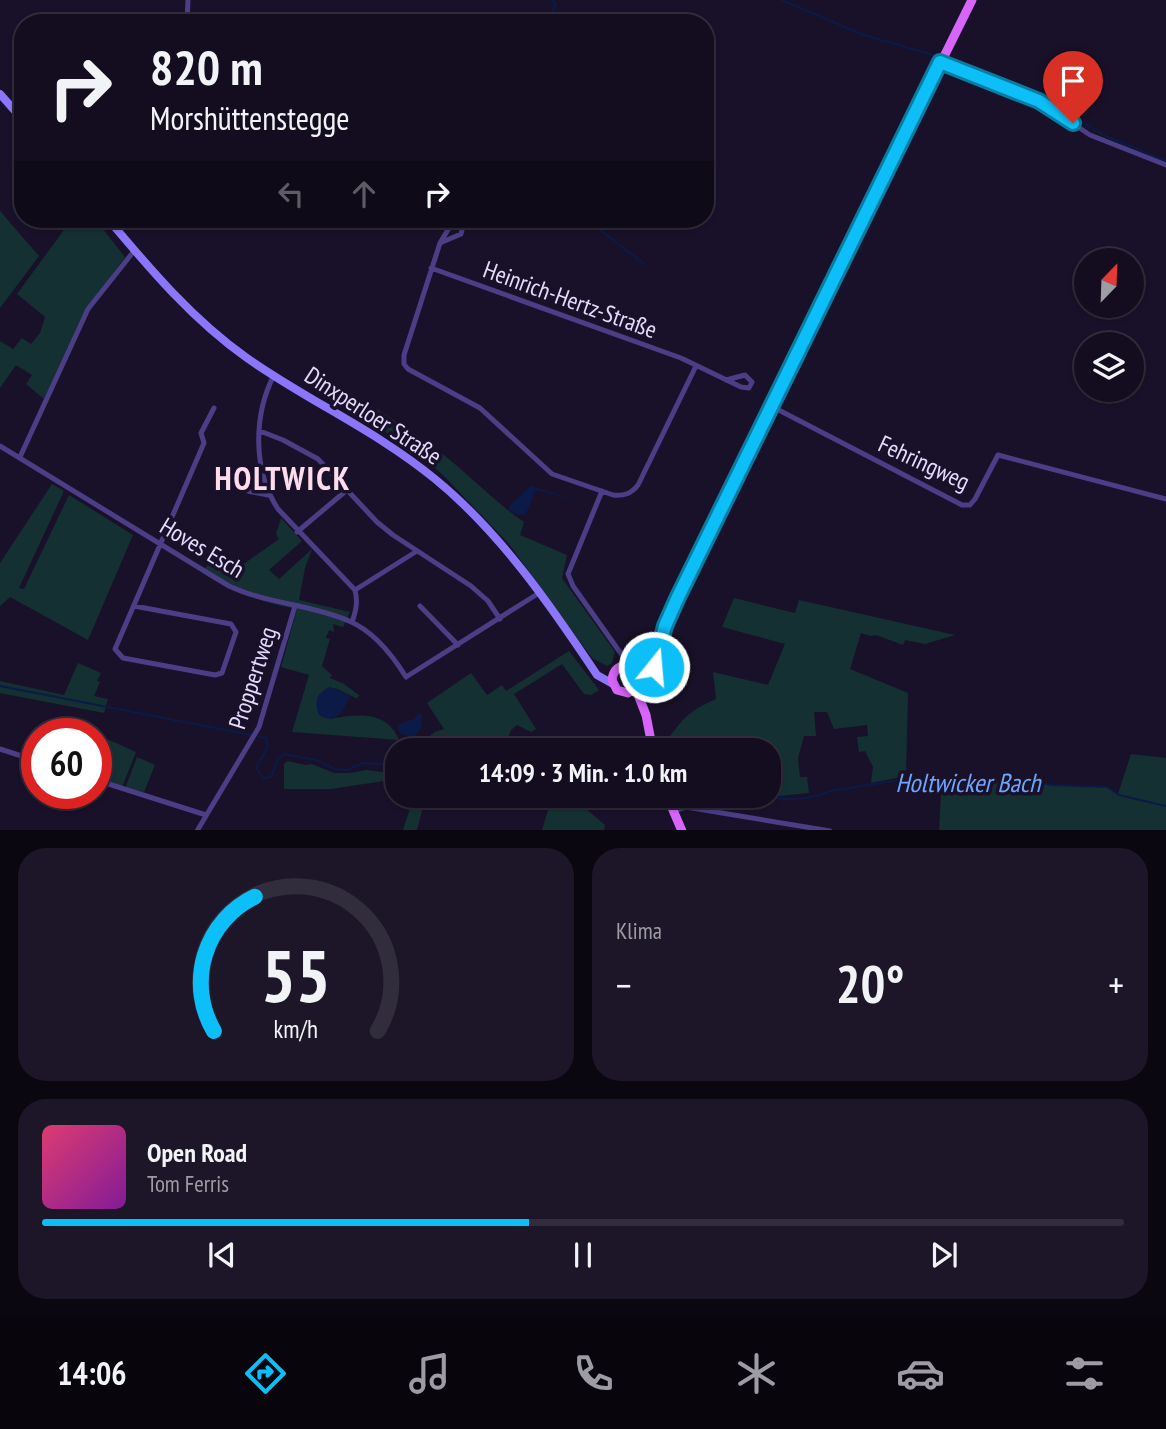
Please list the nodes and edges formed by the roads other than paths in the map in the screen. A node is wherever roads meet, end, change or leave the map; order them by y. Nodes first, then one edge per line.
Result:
1 (972, 0) edge
2 (942, 60) junction
3 (0, 94) edge
4 (14, 110) edge
5 (1166, 165) edge
6 (115, 228) edge
7 (449, 228) edge
8 (462, 228) edge
9 (440, 243) junction
10 (134, 251) junction
11 (431, 268) junction
12 (696, 366) junction
13 (274, 376) junction
14 (726, 380) dead end
15 (771, 406) junction
16 (214, 408) dead end
17 (260, 431) junction
18 (0, 446) edge
19 (20, 457) junction
20 (226, 482) dead end
21 (347, 490) junction
22 (602, 491) junction
23 (268, 495) junction
24 (1166, 499) edge
25 (297, 532) junction
26 (161, 544) junction
27 (417, 551) junction
28 (355, 590) junction
29 (538, 593) junction
30 (134, 606) junction
31 (295, 606) junction
32 (420, 606) dead end
33 (500, 619) junction
34 (352, 622) junction
35 (665, 626) junction
36 (458, 645) junction
37 (625, 667) junction
38 (593, 668) junction
39 (640, 683) junction
40 (613, 684) junction
41 (628, 693) junction
42 (648, 727) junction
43 (650, 738) edge
44 (0, 749) edge
45 (21, 756) edge
46 (112, 785) edge
47 (672, 808) edge
48 (673, 811) junction
49 (206, 815) junction
50 (198, 830) edge
51 (682, 830) edge
52 (824, 830) edge

1 - 2 main road
2 - 5 street
2 - 15 main road
3 - 4 main road
6 - 10 main road, Dinxperloer Straße
7 - 9 street, Heinrich-Hertz-Straße
8 - 9 street, Heinrich-Hertz-Straße
9 - 11 street, Heinrich-Hertz-Straße
10 - 13 main road, Dinxperloer Straße
10 - 19 street
11 - 12 street, Heinrich-Hertz-Straße
11 - 22 street, Heinrich-Hertz-Straße
12 - 14 street, Heinrich-Hertz-Straße
12 - 22 street
13 - 17 street
13 - 29 main road, Dinxperloer Straße
15 - 24 street, Fehringweg
15 - 35 main road
16 - 26 street
17 - 21 street
17 - 23 street
18 - 19 street, Hoves Esch
19 - 26 street, Hoves Esch
20 - 23 street
21 - 25 street
21 - 27 street
22 - 37 street
23 - 25 street
25 - 28 street
26 - 30 street
26 - 31 street, Hoves Esch
27 - 28 street
27 - 33 street
28 - 34 street
29 - 33 street, Hoves Esch
29 - 38 main road, Dinxperloer Straße
30 - 30 street
31 - 34 street, Hoves Esch
31 - 49 street, Proppertweg
32 - 36 street
33 - 36 street, Hoves Esch
34 - 36 street, Hoves Esch
35 - 37 main road
35 - 39 main road
37 - 38 main road
37 - 39 main road
37 - 40 main road
38 - 40 main road, Dinxperloer Straße
39 - 41 main road
39 - 42 main road
40 - 41 main road
41 - 42 main road
42 - 43 main road
44 - 45 street
46 - 49 street
47 - 48 main road
48 - 51 main road
48 - 52 street
49 - 50 street, Proppertweg

